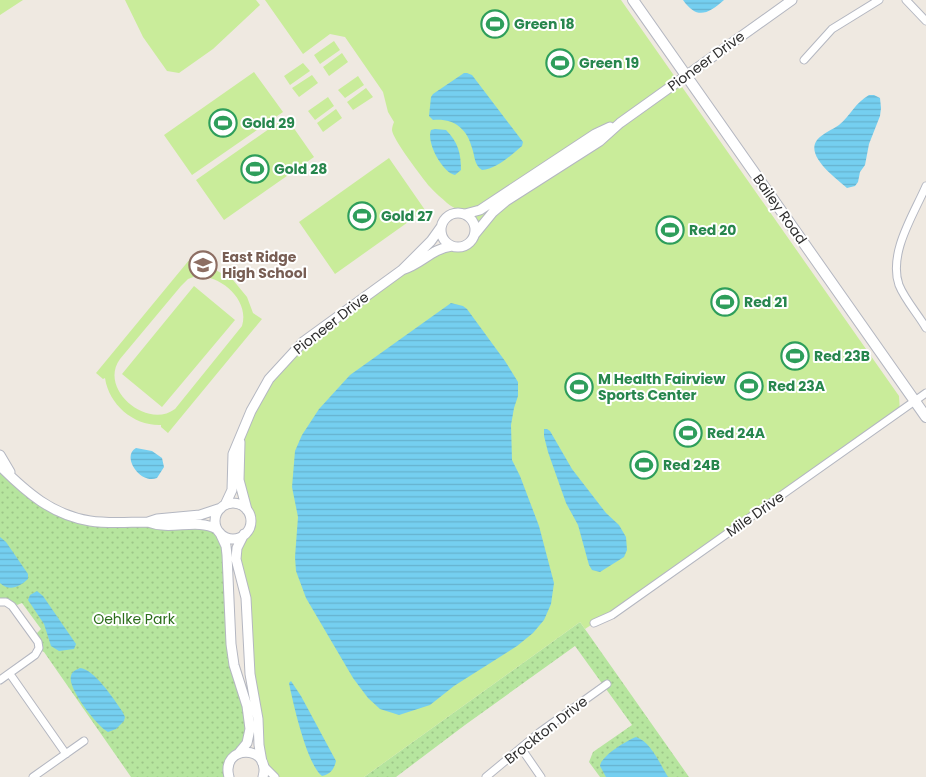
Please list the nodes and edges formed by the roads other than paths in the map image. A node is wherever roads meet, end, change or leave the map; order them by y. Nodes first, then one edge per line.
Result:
1 (633, 0) edge
2 (792, 0) edge
3 (879, 0) edge
4 (906, 0) edge
5 (926, 21) edge
6 (804, 60) dead end
7 (686, 76) junction
8 (620, 123) junction
9 (926, 186) edge
10 (466, 214) junction
11 (441, 227) junction
12 (476, 234) junction
13 (452, 246) junction
14 (402, 270) junction
15 (926, 328) edge
16 (926, 393) edge
17 (915, 401) junction
18 (926, 417) edge
19 (240, 437) junction
20 (0, 455) edge
21 (0, 466) edge
22 (17, 483) junction
23 (223, 506) junction
24 (247, 510) junction
25 (148, 522) junction
26 (219, 531) junction
27 (244, 534) junction
28 (0, 602) edge
29 (594, 622) dead end
30 (10, 674) junction
31 (0, 680) edge
32 (607, 684) dead end
33 (84, 741) dead end
34 (521, 748) junction
35 (66, 754) junction
36 (238, 754) junction
37 (263, 763) junction
38 (34, 777) edge
39 (229, 777) edge
40 (263, 777) edge
41 (274, 777) edge
42 (486, 777) edge
43 (541, 777) edge

1 - 7 main road, Bailey Road
2 - 7 street, Pioneer Drive
3 - 6 street
4 - 5 street
7 - 8 street, Pioneer Drive
7 - 17 main road, Bailey Road
8 - 10 street, Pioneer Drive
8 - 12 street, Pioneer Drive
9 - 15 street
10 - 11 street
10 - 12 street
11 - 13 street
11 - 14 street, Pioneer Drive
12 - 13 street
13 - 14 street, Pioneer Drive
14 - 19 street, Pioneer Drive
16 - 17 street, Mile Drive
17 - 18 main road, Bailey Road
17 - 29 street, Mile Drive
19 - 23 street, Pioneer Drive
19 - 24 street, Pioneer Drive
20 - 22 street
21 - 22 street
22 - 25 street
23 - 24 street
23 - 25 street
23 - 26 street
24 - 27 street
25 - 26 street
26 - 27 street
26 - 36 street
27 - 37 street
28 - 30 street
30 - 31 street
30 - 35 street
32 - 34 street, Brockton Drive
33 - 35 street
34 - 42 street, Brockton Drive
34 - 43 street
35 - 38 street
36 - 37 street
36 - 39 street
37 - 40 street
37 - 41 street

